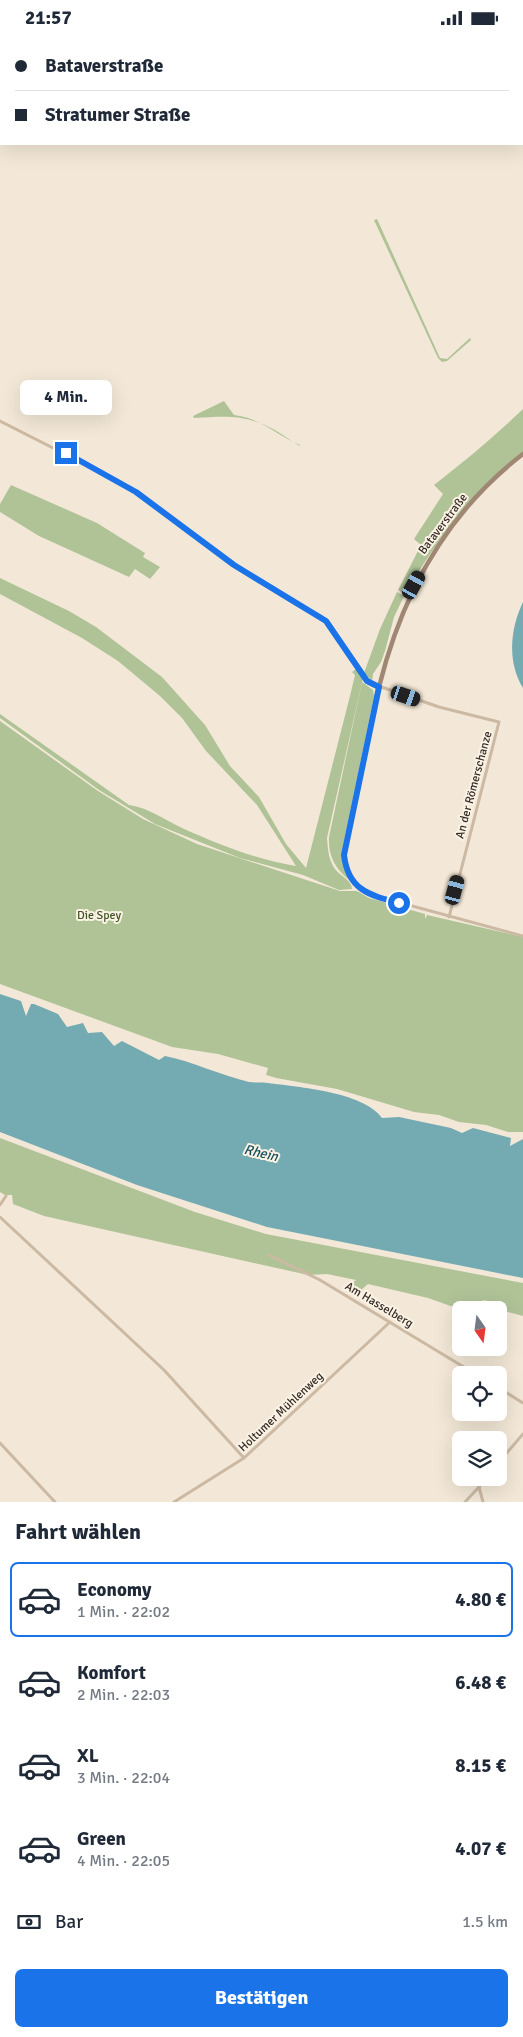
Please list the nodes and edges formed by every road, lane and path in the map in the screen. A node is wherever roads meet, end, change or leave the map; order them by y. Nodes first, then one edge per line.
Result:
1 (0, 421) edge
2 (523, 454) edge
3 (379, 687) junction
4 (449, 917) junction
5 (523, 935) edge
6 (6, 1196) dead end
7 (0, 1205) edge
8 (0, 1217) edge
9 (269, 1255) dead end
10 (390, 1322) junction
11 (462, 1366) edge
12 (507, 1393) edge
13 (523, 1403) edge
14 (523, 1434) edge
15 (0, 1443) edge
16 (507, 1453) edge
17 (244, 1458) junction
18 (479, 1487) joint
19 (55, 1502) edge
20 (174, 1502) edge
21 (465, 1502) edge
22 (483, 1502) edge

1 - 3 street
2 - 3 street, Bataverstraße
3 - 4 street, Bataverstraße
3 - 4 street, An der Römerschanze
4 - 5 street, Bataverstraße
6 - 7 street
8 - 17 street
9 - 10 street, Am Hasselberg
10 - 11 street, Am Hasselberg
10 - 17 street, Holtumer Mühlenweg
12 - 13 street
14 - 16 street
15 - 19 street
17 - 20 street, Holtumer Mühlenweg
18 - 21 street
18 - 22 street

